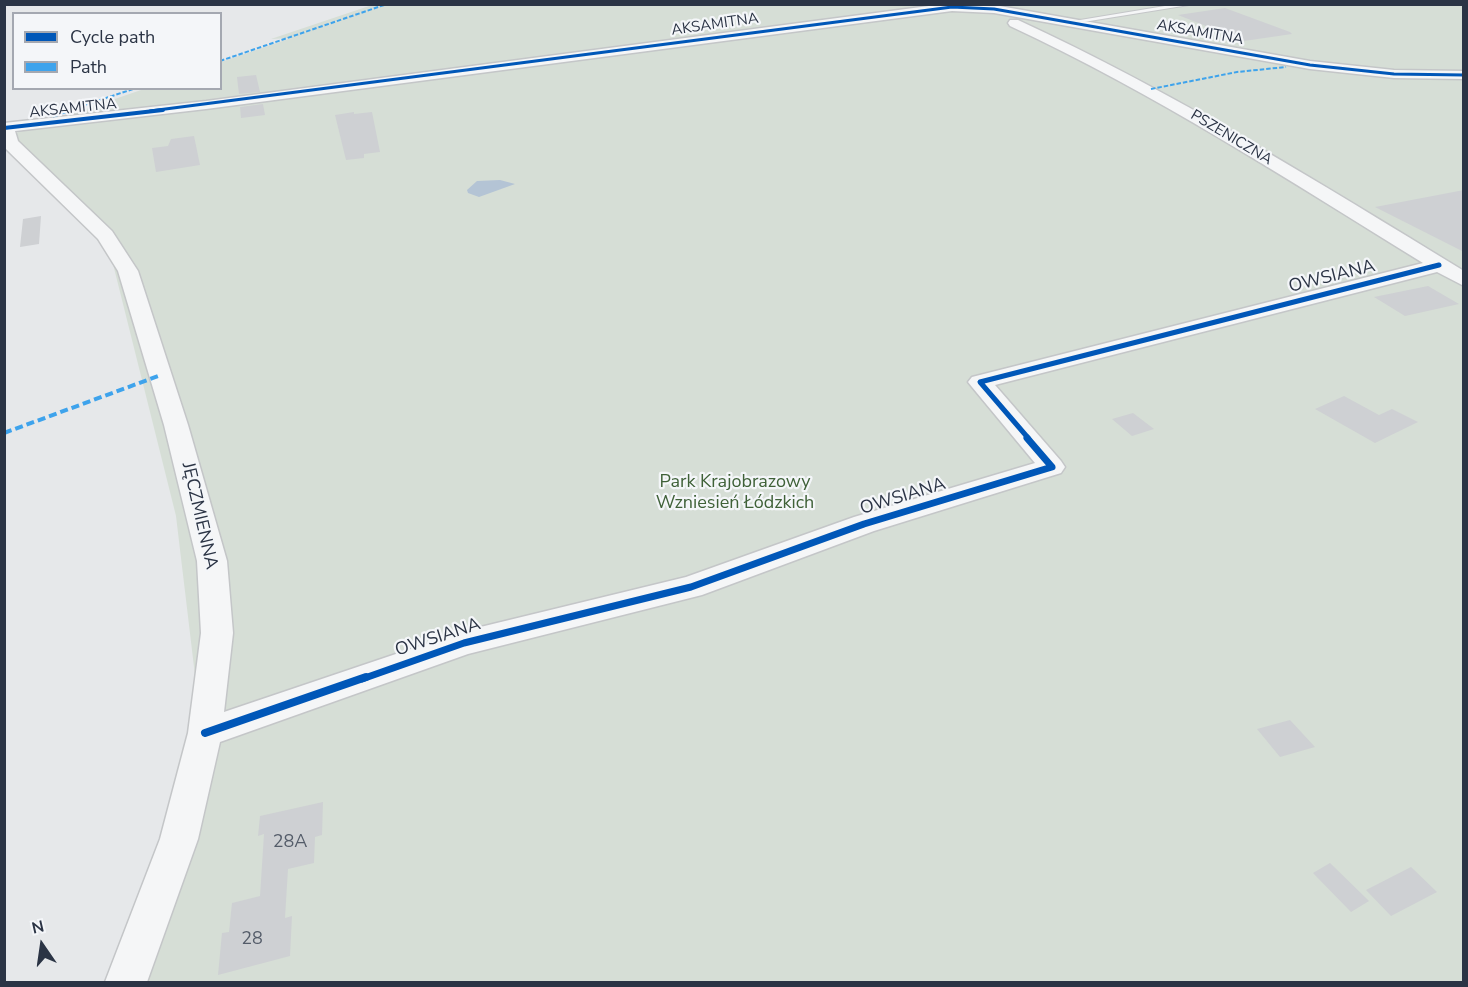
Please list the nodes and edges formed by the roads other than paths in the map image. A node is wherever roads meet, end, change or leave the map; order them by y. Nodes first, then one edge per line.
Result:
1 (1192, 4) edge
2 (964, 6) edge
3 (994, 9) junction
4 (1071, 22) junction
5 (1464, 75) edge
6 (5, 128) edge
7 (1439, 265) junction
8 (1464, 280) edge
9 (205, 733) junction
10 (126, 982) edge

1 - 4 lane
2 - 3 street, AKSAMITNA
2 - 6 street, AKSAMITNA
3 - 4 street, AKSAMITNA
3 - 7 street, PSZENICZNA
4 - 5 street, AKSAMITNA
6 - 9 street, JĘCZMIENNA
7 - 8 street, PSZENICZNA
7 - 9 street, OWSIANA
9 - 10 street, JĘCZMIENNA

